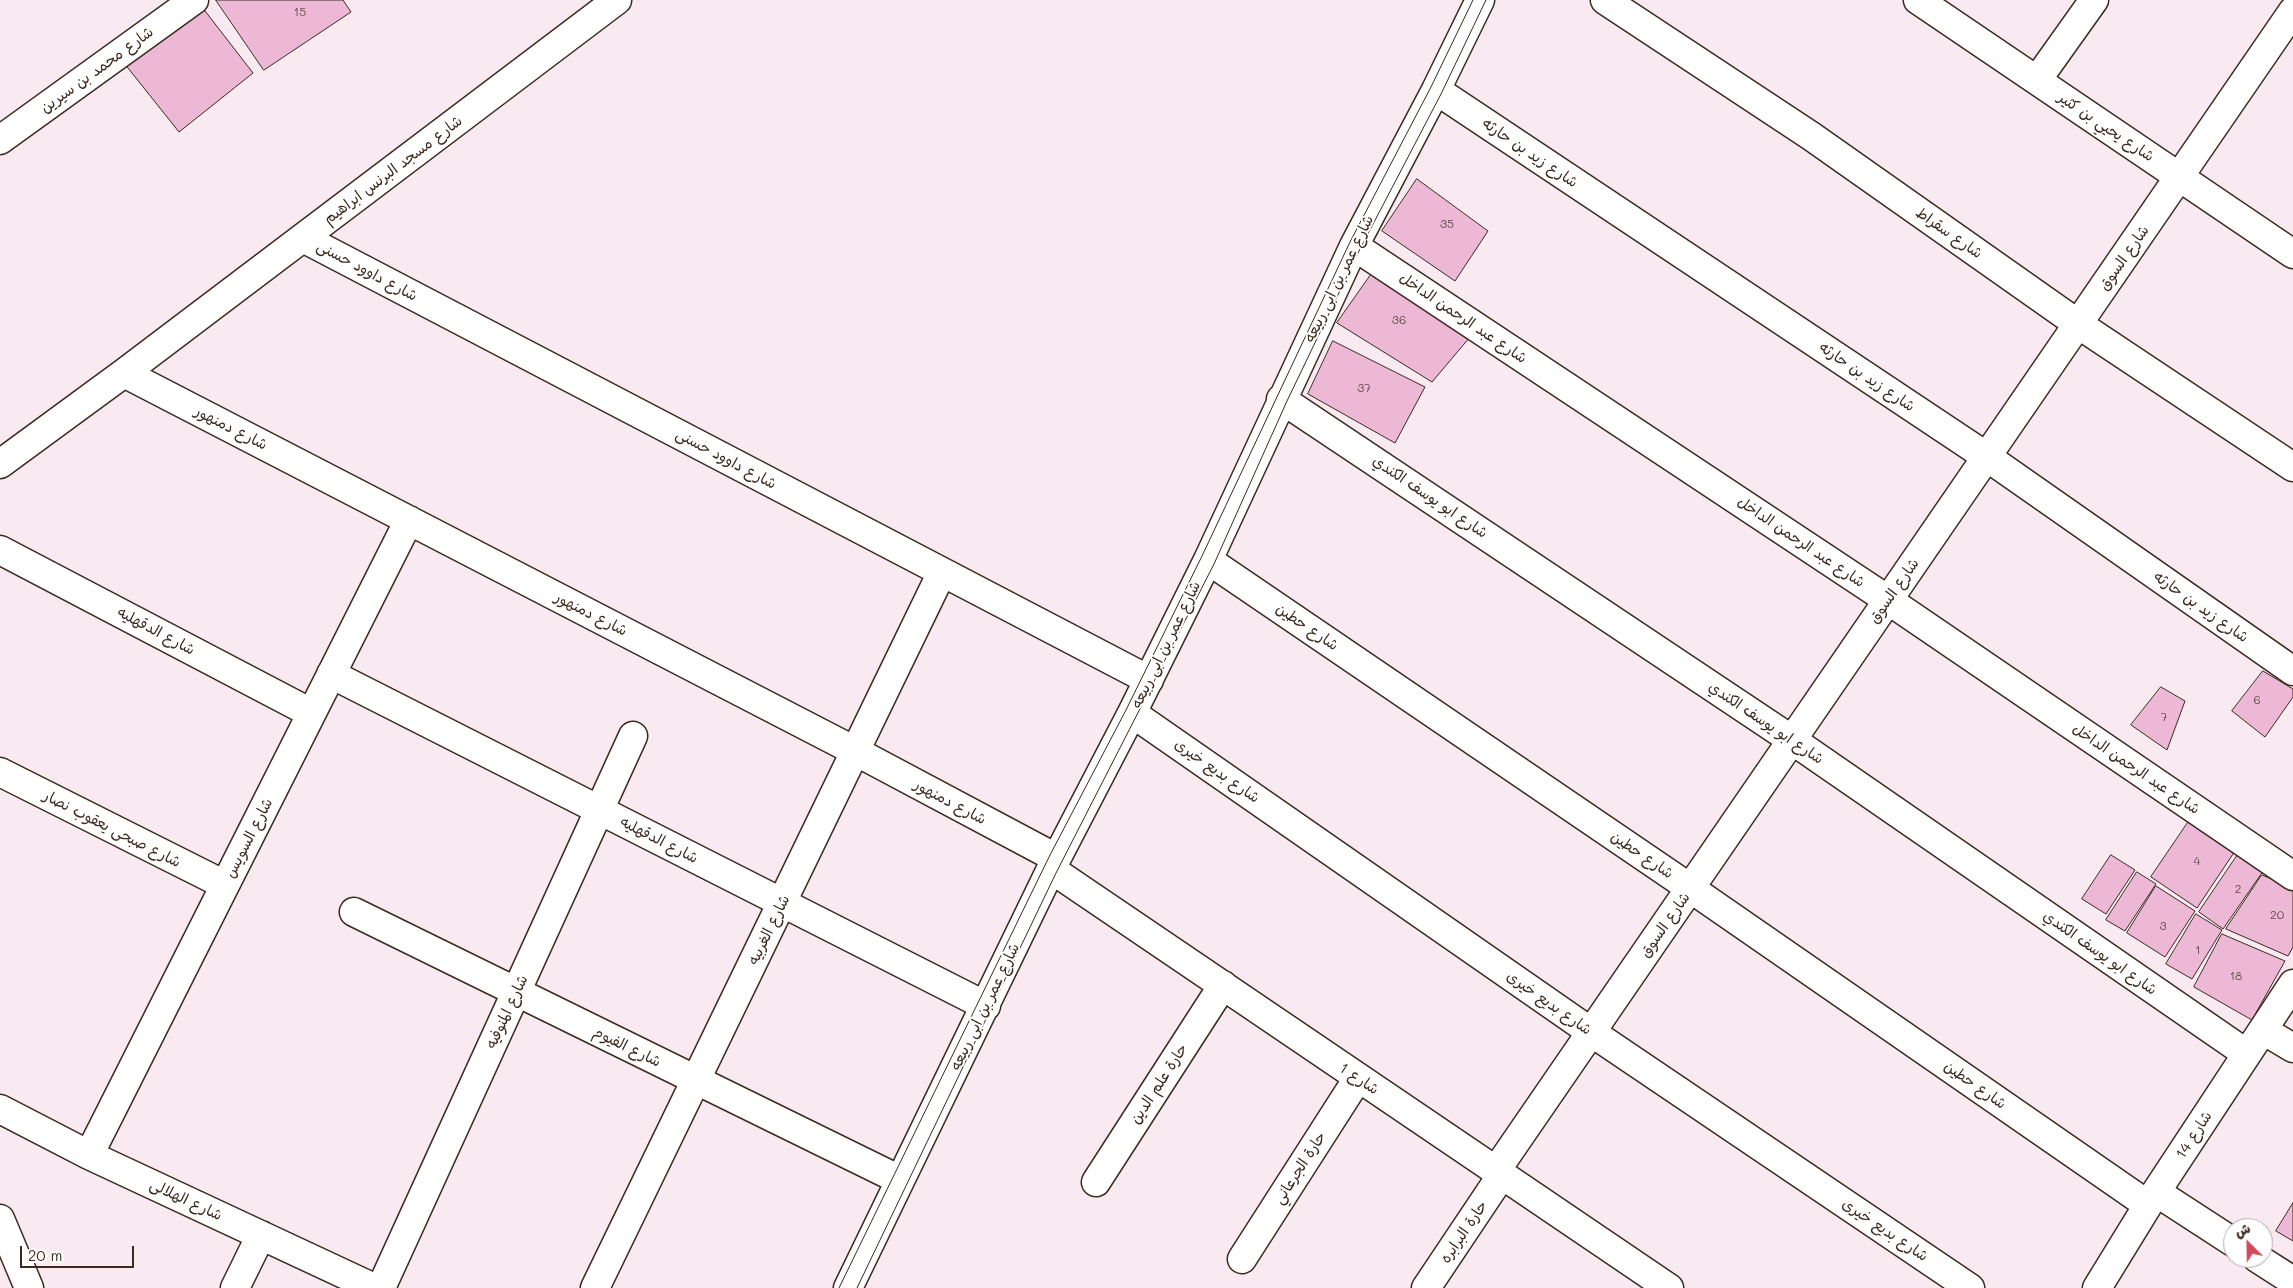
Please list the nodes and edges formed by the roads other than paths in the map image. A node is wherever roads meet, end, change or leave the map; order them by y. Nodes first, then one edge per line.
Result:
1 (194, 0) edge
2 (616, 0) edge
3 (1480, 0) edge
4 (1605, 0) edge
5 (1918, 0) edge
6 (2094, 0) edge
7 (2293, 11) edge
8 (2037, 80) junction
9 (1436, 90) junction
10 (0, 140) edge
11 (2180, 177) junction
12 (303, 238) junction
13 (1354, 246) junction
14 (2293, 254) edge
15 (2078, 324) junction
16 (124, 373) junction
17 (1281, 399) junction
18 (1987, 457) junction
19 (0, 464) edge
20 (2293, 467) edge
21 (409, 520) junction
22 (0, 550) edge
23 (1208, 560) junction
24 (942, 572) junction
25 (1888, 600) junction
26 (2293, 671) edge
27 (331, 674) junction
28 (1149, 680) junction
29 (311, 713) junction
30 (1132, 713) junction
31 (633, 736) dead end
32 (1792, 740) junction
33 (855, 752) junction
34 (0, 772) edge
35 (599, 810) junction
36 (1053, 864) junction
37 (2293, 876) edge
38 (225, 885) junction
39 (1690, 888) junction
40 (782, 903) junction
41 (354, 912) dead end
42 (2293, 984) edge
43 (1223, 985) junction
44 (516, 992) junction
45 (986, 1006) junction
46 (2263, 1030) junction
47 (1591, 1032) junction
48 (2293, 1048) edge
49 (2246, 1054) junction
50 (1358, 1078) junction
51 (696, 1081) junction
52 (0, 1109) edge
53 (89, 1155) junction
54 (1498, 1174) junction
55 (900, 1180) junction
56 (1096, 1182) dead end
57 (2152, 1198) junction
58 (0, 1220) edge
59 (261, 1235) junction
60 (2223, 1237) edge
61 (1242, 1259) dead end
62 (2273, 1268) edge
63 (1640, 1280) edge
64 (2293, 1281) edge
65 (30, 1288) edge
66 (235, 1288) edge
67 (374, 1288) edge
68 (381, 1288) edge
69 (595, 1288) edge
70 (848, 1288) edge
71 (1426, 1288) edge
72 (1669, 1288) edge
73 (1970, 1288) edge
74 (2098, 1288) edge

1 - 10 street, شارع محمد بن سيرين
2 - 12 street, شارع مسجد البرنس ابراهيم
3 - 9 street, شارع عمر بن ابى ربيعه
4 - 15 street, شارع سقراط
5 - 8 street, شارع يحيي بن كثير
6 - 8 street
7 - 11 street, شارع السوق
8 - 11 street, شارع يحيي بن كثير
9 - 13 street, شارع عمر بن ابى ربيعه
9 - 18 street, شارع زيد بن حارثه
11 - 14 street, شارع يحيي بن كثير
11 - 15 street, شارع السوق
12 - 16 street, شارع مسجد البرنس ابراهيم
12 - 24 street, شارع داوود حسنى
13 - 17 street, شارع عمر بن ابى ربيعه
13 - 25 street, شارع عبد الرحمن الداخل
15 - 18 street, شارع السوق
15 - 20 street, شارع سقراط
16 - 19 street, شارع مسجد البرنس ابراهيم
16 - 21 street, شارع دمنهور
17 - 23 street, شارع عمر بن ابى ربيعه
17 - 32 street, شارع ابو يوسف الكندي
18 - 25 street, شارع السوق
18 - 26 street, شارع زيد بن حارثه
21 - 27 street, شارع السويس
21 - 33 street, شارع دمنهور
22 - 29 street, شارع الدقهليه
23 - 28 street, شارع عمر بن ابى ربيعه
23 - 39 street, شارع حطين
24 - 28 street, شارع داوود حسنى
24 - 33 street, شارع الغربيه
25 - 32 street, شارع السوق
25 - 37 street, شارع عبد الرحمن الداخل
27 - 29 street, شارع السويس
27 - 35 street, شارع الدقهليه
28 - 30 street, شارع عمر بن ابى ربيعه
29 - 38 street, شارع السويس
30 - 36 street, شارع عمر بن ابى ربيعه
30 - 47 street, شارع بديع خيرى
31 - 35 street, شارع المنوفيه
32 - 39 street, شارع السوق
32 - 49 street, شارع ابو يوسف الكندي
33 - 36 street, شارع دمنهور
33 - 40 street, شارع الغربيه
34 - 38 street, شارع صبحى يعقوب نصار
35 - 40 street, شارع الدقهليه
35 - 44 street, شارع المنوفيه
36 - 43 street, شارع 1
36 - 45 street, شارع عمر بن ابى ربيعه
38 - 53 street, شارع السويس
39 - 47 street, شارع السوق
39 - 57 street, شارع حطين
40 - 45 street, شارع الدقهليه
40 - 51 street, شارع الغربيه
41 - 44 street, شارع الفيوم
42 - 46 street, شارع 14
43 - 50 street, شارع 1
43 - 56 street, حارة علم الدين
44 - 51 street, شارع الفيوم
44 - 68 street, شارع المنوفيه
45 - 55 street, شارع عمر بن ابى ربيعه
46 - 48 street
46 - 49 street, شارع 14
47 - 54 street, شارع السوق
47 - 73 street, شارع بديع خيرى
49 - 57 street, شارع 14
50 - 54 street, شارع 1
50 - 61 street, حارة الجرعاني
51 - 55 street, شارع الفيوم
51 - 69 street, شارع الغربيه
52 - 53 street, شارع الهلالى
53 - 59 street, شارع الهلالى
54 - 63 street, شارع 1
54 - 71 street, حارة البرابره
55 - 70 street, شارع عمر بن ابى ربيعه
57 - 60 street, شارع حطين
57 - 74 street, شارع 14
58 - 65 street
59 - 66 street
59 - 67 street, شارع الهلالى
62 - 64 street
63 - 72 street, شارع 1

